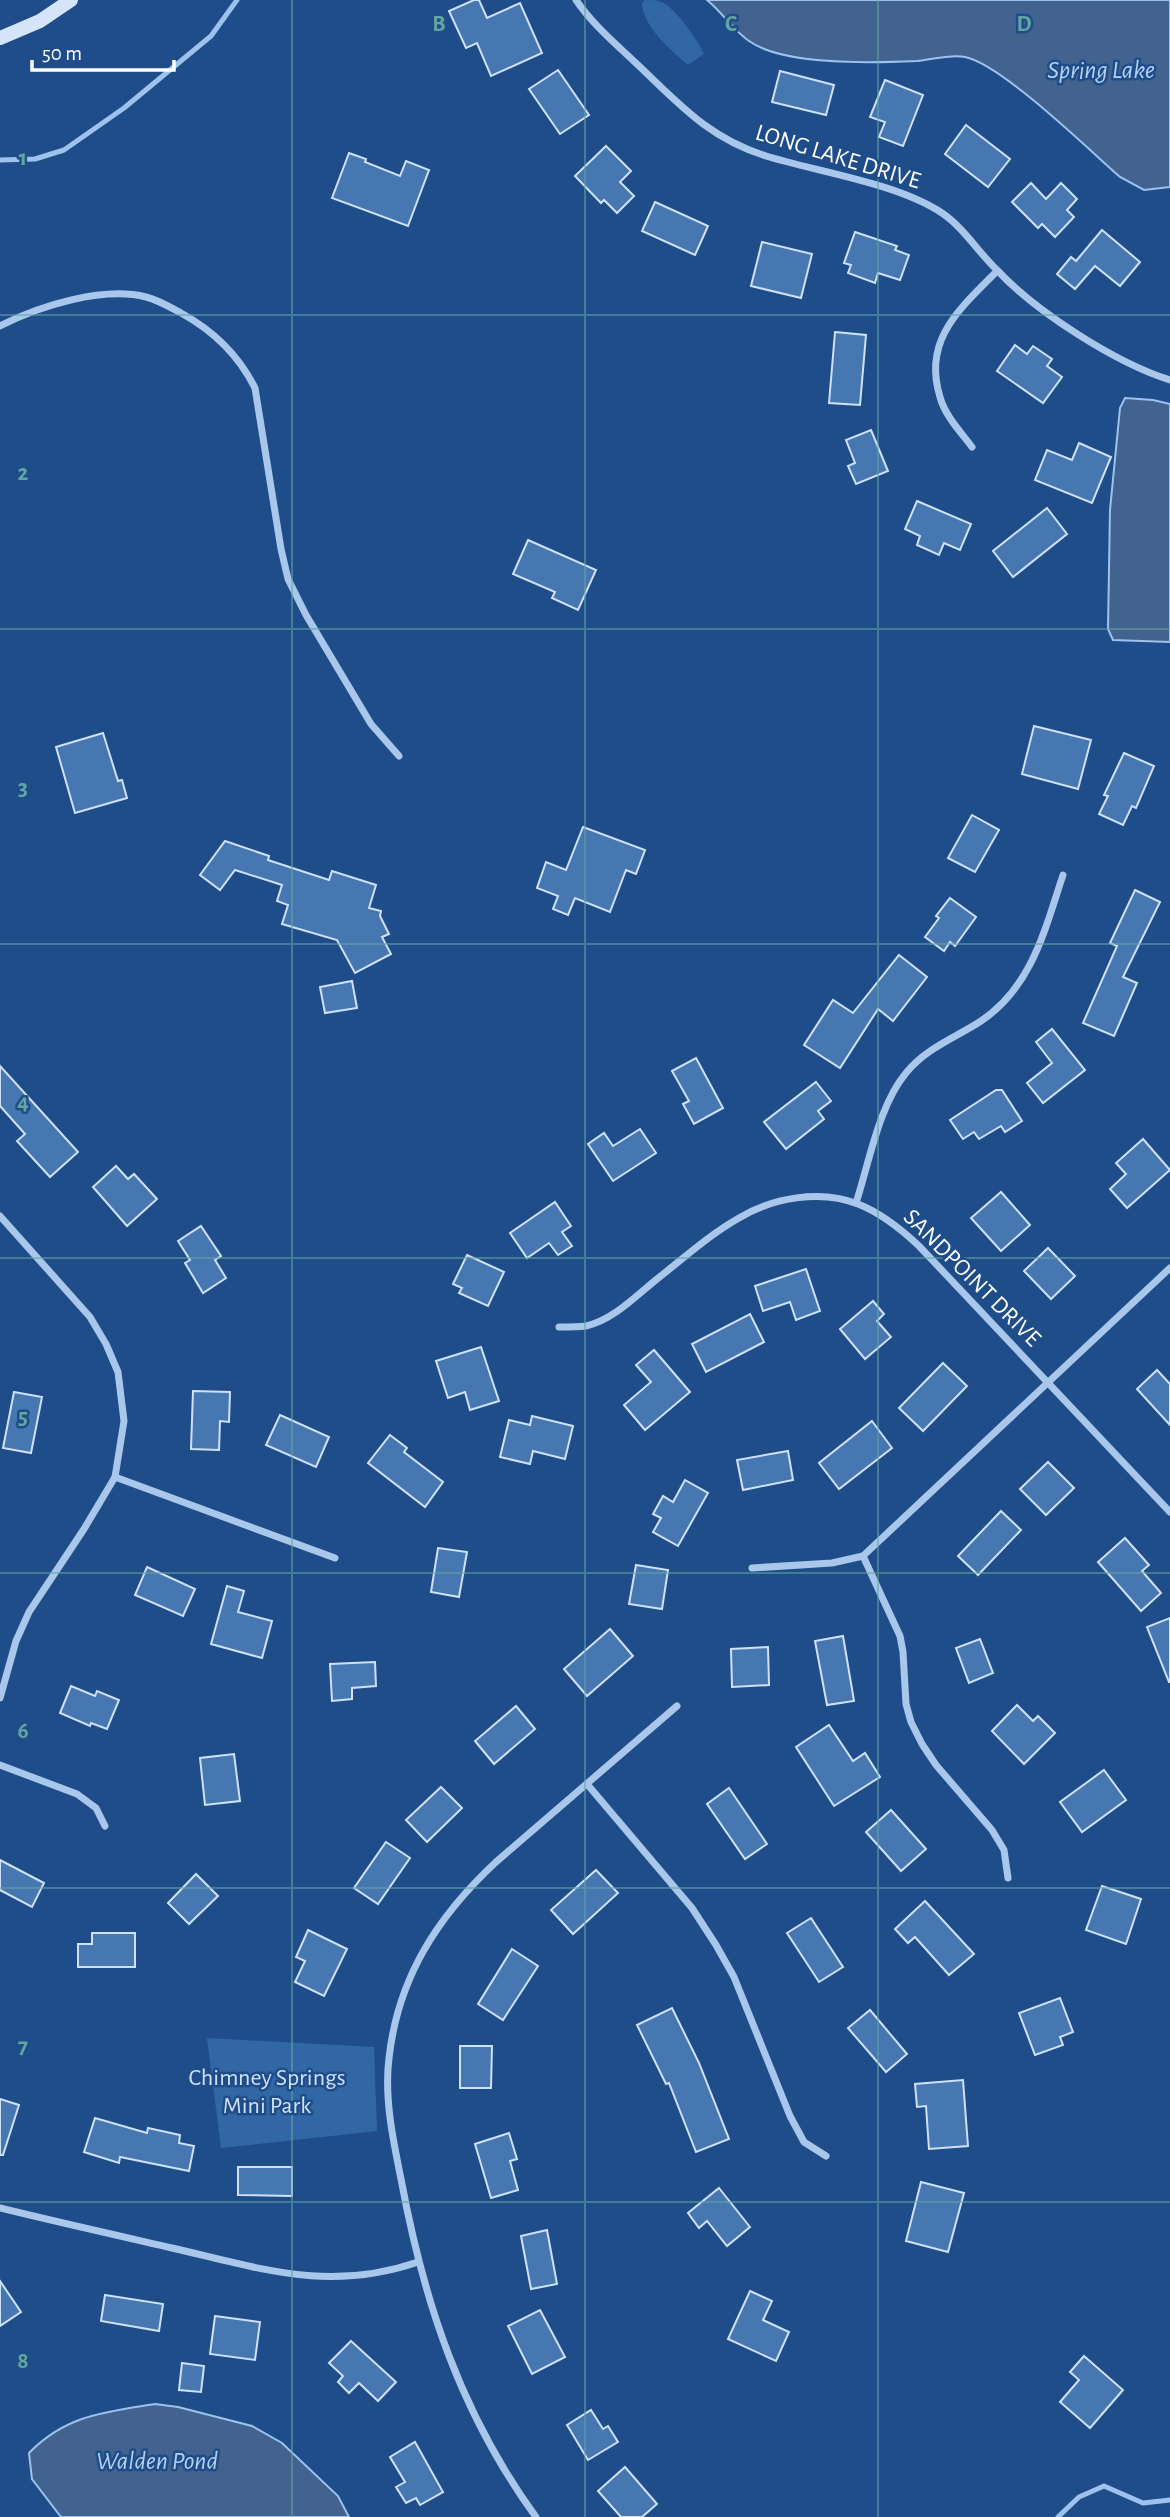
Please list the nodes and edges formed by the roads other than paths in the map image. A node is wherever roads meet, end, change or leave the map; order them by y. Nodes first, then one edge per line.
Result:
1 (71, 0) edge
2 (576, 0) edge
3 (0, 37) edge
4 (998, 271) junction
5 (0, 326) edge
6 (1170, 380) edge
7 (972, 447) dead end
8 (400, 756) dead end
9 (1063, 875) dead end
10 (856, 1203) junction
11 (0, 1216) edge
12 (1170, 1268) edge
13 (559, 1327) dead end
14 (1048, 1383) junction
15 (115, 1476) junction
16 (1170, 1512) edge
17 (863, 1556) junction
18 (335, 1558) dead end
19 (752, 1568) dead end
20 (0, 1699) edge
21 (677, 1706) dead end
22 (0, 1765) edge
23 (587, 1784) junction
24 (105, 1826) dead end
25 (1008, 1878) dead end
26 (826, 2156) dead end
27 (0, 2208) edge
28 (418, 2262) junction
29 (536, 2517) edge

1 - 3 street
2 - 4 street, LONG LAKE DRIVE
4 - 6 street, LONG LAKE DRIVE
4 - 7 street
5 - 8 street
9 - 10 street
10 - 13 street, SANDPOINT DRIVE
10 - 14 street, SANDPOINT DRIVE
11 - 15 street
12 - 14 street
14 - 16 street, SANDPOINT DRIVE
14 - 17 street
15 - 18 street
15 - 20 street
17 - 19 street
17 - 25 street
21 - 23 street
22 - 24 street
23 - 26 street
23 - 28 street
27 - 28 street
28 - 29 street

